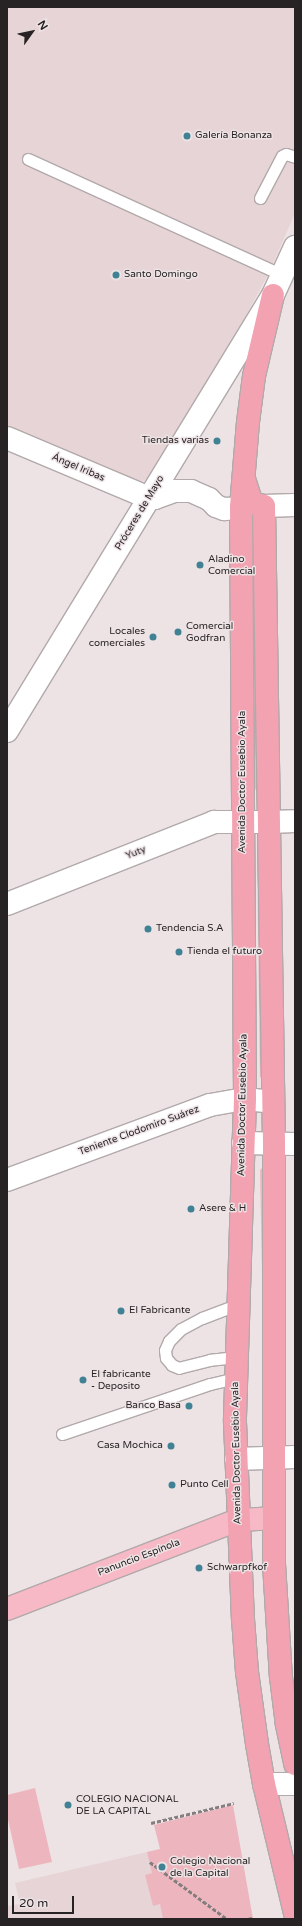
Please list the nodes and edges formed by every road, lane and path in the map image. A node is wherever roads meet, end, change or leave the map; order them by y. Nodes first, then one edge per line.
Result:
1 (295, 157) edge
2 (28, 159) dead end
3 (260, 198) dead end
4 (295, 247) edge
5 (282, 275) junction
6 (272, 295) junction
7 (7, 438) edge
8 (243, 477) junction
9 (149, 498) junction
10 (295, 505) edge
11 (264, 506) junction
12 (241, 508) junction
13 (7, 731) edge
14 (295, 821) edge
15 (243, 822) junction
16 (270, 822) junction
17 (7, 904) edge
18 (245, 1099) junction
19 (273, 1102) junction
20 (244, 1143) junction
21 (285, 1144) edge
22 (7, 1180) edge
23 (238, 1304) junction
24 (236, 1368) junction
25 (62, 1434) dead end
26 (284, 1458) edge
27 (236, 1459) junction
28 (273, 1518) junction
29 (238, 1520) junction
30 (7, 1609) edge
31 (295, 1764) edge
32 (264, 1784) junction
33 (295, 1784) edge
34 (234, 1803) dead end
35 (151, 1823) dead end
36 (150, 1862) dead end
37 (295, 1913) edge
38 (252, 1918) dead end
39 (226, 1919) edge
40 (248, 1919) edge

1 - 3 lane
2 - 5 lane
4 - 5 main road, Próceres de Mayo
5 - 6 main road, Próceres de Mayo
6 - 8 highway, Avenida Doctor Eusebio Ayala
6 - 9 main road, Próceres de Mayo
7 - 9 main road, Ángel Iribas
8 - 11 highway
8 - 12 highway, Avenida Doctor Eusebio Ayala
9 - 12 main road
9 - 13 main road, Próceres de Mayo
10 - 11 main road
11 - 16 highway
12 - 15 highway, Avenida Doctor Eusebio Ayala
14 - 16 main road, Yuty
15 - 16 main road, Yuty
15 - 17 main road, Yuty
15 - 18 highway, Avenida Doctor Eusebio Ayala
16 - 19 highway
18 - 19 main road, Teniente Clodomiro Suárez
18 - 20 highway, Avenida Doctor Eusebio Ayala
18 - 22 main road, Teniente Clodomiro Suárez
19 - 21 highway
20 - 21 main road
20 - 23 highway, Avenida Doctor Eusebio Ayala
21 - 26 highway
23 - 24 highway, Avenida Doctor Eusebio Ayala
23 - 24 lane
24 - 25 lane
24 - 27 highway, Avenida Doctor Eusebio Ayala
26 - 27 main road
26 - 28 highway
27 - 29 highway, Avenida Doctor Eusebio Ayala
28 - 29 main road, Panuncio Espínola
28 - 31 highway
29 - 30 main road, Panuncio Espínola
29 - 32 highway, Avenida Doctor Eusebio Ayala
32 - 33 main road
32 - 37 highway, Avenida Doctor Eusebio Ayala
34 - 35 path
36 - 39 path
38 - 40 path

